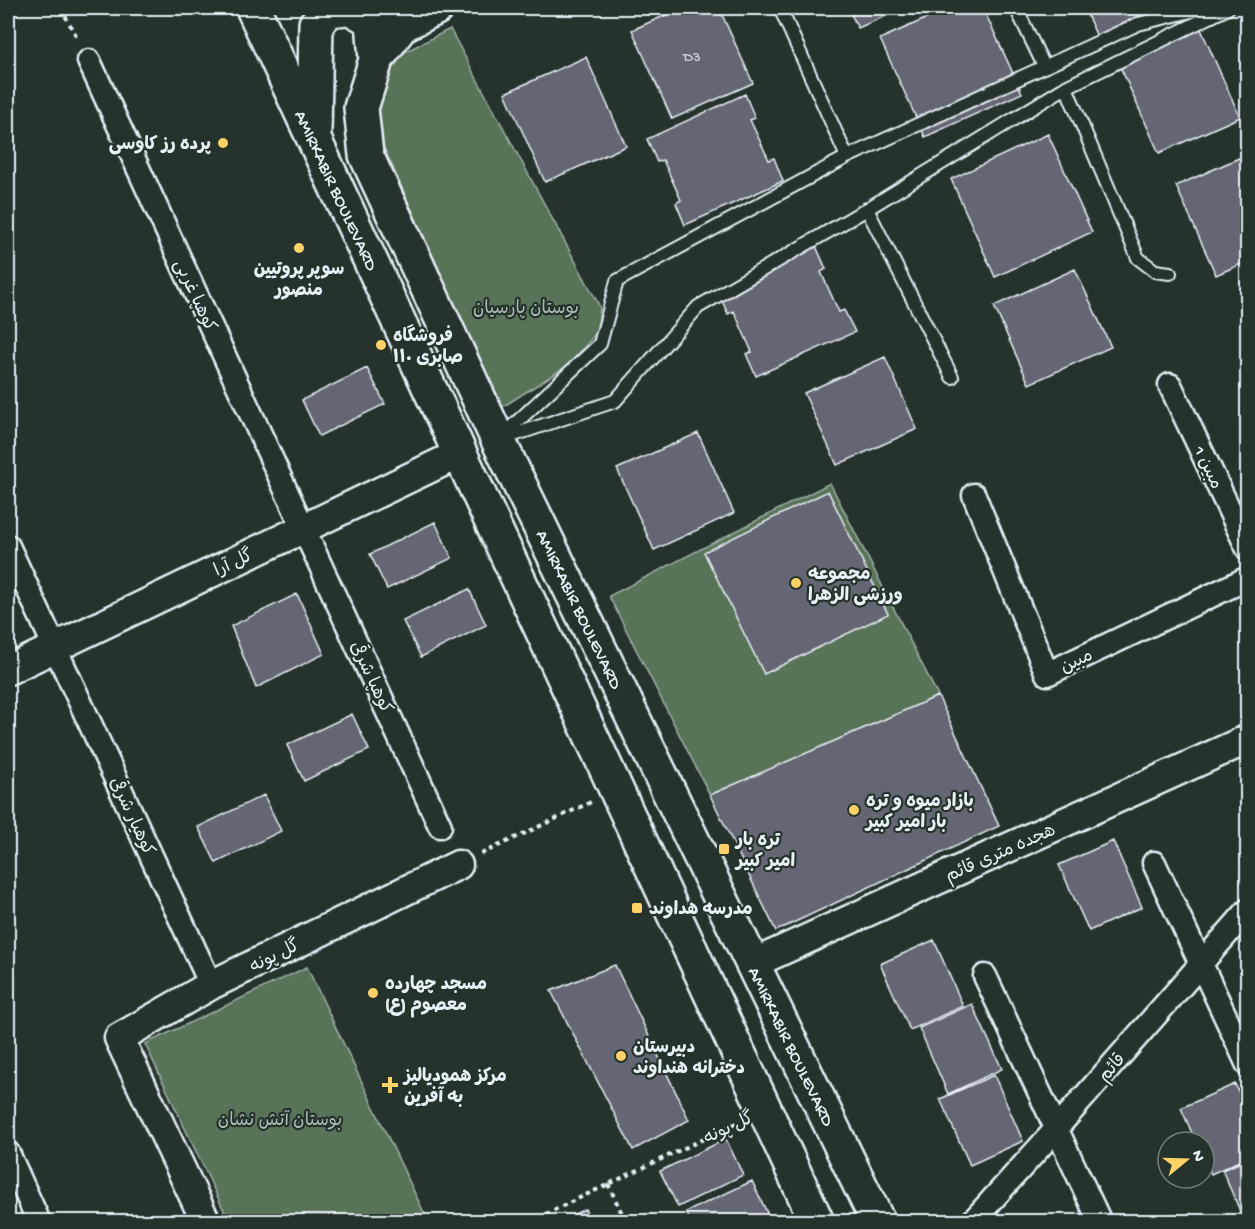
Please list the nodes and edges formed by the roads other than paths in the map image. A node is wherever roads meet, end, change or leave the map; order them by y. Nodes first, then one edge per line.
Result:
1 (253, 8) edge
2 (346, 8) edge
3 (351, 8) edge
4 (436, 8) edge
5 (780, 8) edge
6 (1016, 8) edge
7 (1204, 8) edge
8 (1228, 8) edge
9 (376, 60) junction
10 (89, 61) road end
11 (1044, 66) junction
12 (1066, 87) junction
13 (314, 142) junction
14 (847, 157) junction
15 (867, 209) junction
16 (1170, 273) dead end
17 (952, 377) dead end
18 (1170, 385) dead end
19 (498, 440) junction
20 (459, 454) junction
21 (974, 495) dead end
22 (304, 529) junction
23 (8, 546) edge
24 (1248, 549) edge
25 (1248, 578) edge
26 (55, 647) junction
27 (8, 670) edge
28 (1248, 739) edge
29 (440, 826) dead end
30 (1154, 863) dead end
31 (458, 866) road end
32 (1248, 910) edge
33 (752, 964) junction
34 (1201, 965) junction
35 (985, 976) dead end
36 (211, 985) junction
37 (1248, 1065) edge
38 (1056, 1129) junction
39 (8, 1153) edge
40 (39, 1221) edge
41 (206, 1221) edge
42 (817, 1221) edge
43 (878, 1221) edge
44 (972, 1221) edge
45 (1100, 1221) edge

1 - 13 main road, AMIRKABIR BOULEVARD
2 - 13 main road
3 - 9 main road
4 - 9 main road, AMIRKABIR BOULEVARD
5 - 14 lane
6 - 11 lane
7 - 11 lane
8 - 12 lane
9 - 19 main road, AMIRKABIR BOULEVARD
10 - 22 street, کوهپا غربی
11 - 14 lane
12 - 15 lane
12 - 16 lane
13 - 20 main road, AMIRKABIR BOULEVARD
14 - 19 lane
15 - 17 lane
15 - 19 lane
18 - 24 street, مبین 1
19 - 33 main road, AMIRKABIR BOULEVARD
20 - 22 street, گل آرا
20 - 42 main road, AMIRKABIR BOULEVARD
21 - 25 street, مبین
22 - 26 street, گل آرا
22 - 29 street, کوهپا شرقی
23 - 26 street, کوهیار شرقی
26 - 27 street, گل آرا
26 - 36 street, کوهیار شرقی
28 - 33 street, هجده متری قائم
30 - 34 street
31 - 36 street, گل پونه
32 - 34 street, قائم
33 - 43 main road, AMIRKABIR BOULEVARD
34 - 37 street
34 - 38 street, قائم
35 - 38 street
36 - 41 street, گل پونه
38 - 44 street, قائم
38 - 45 street
39 - 40 street

